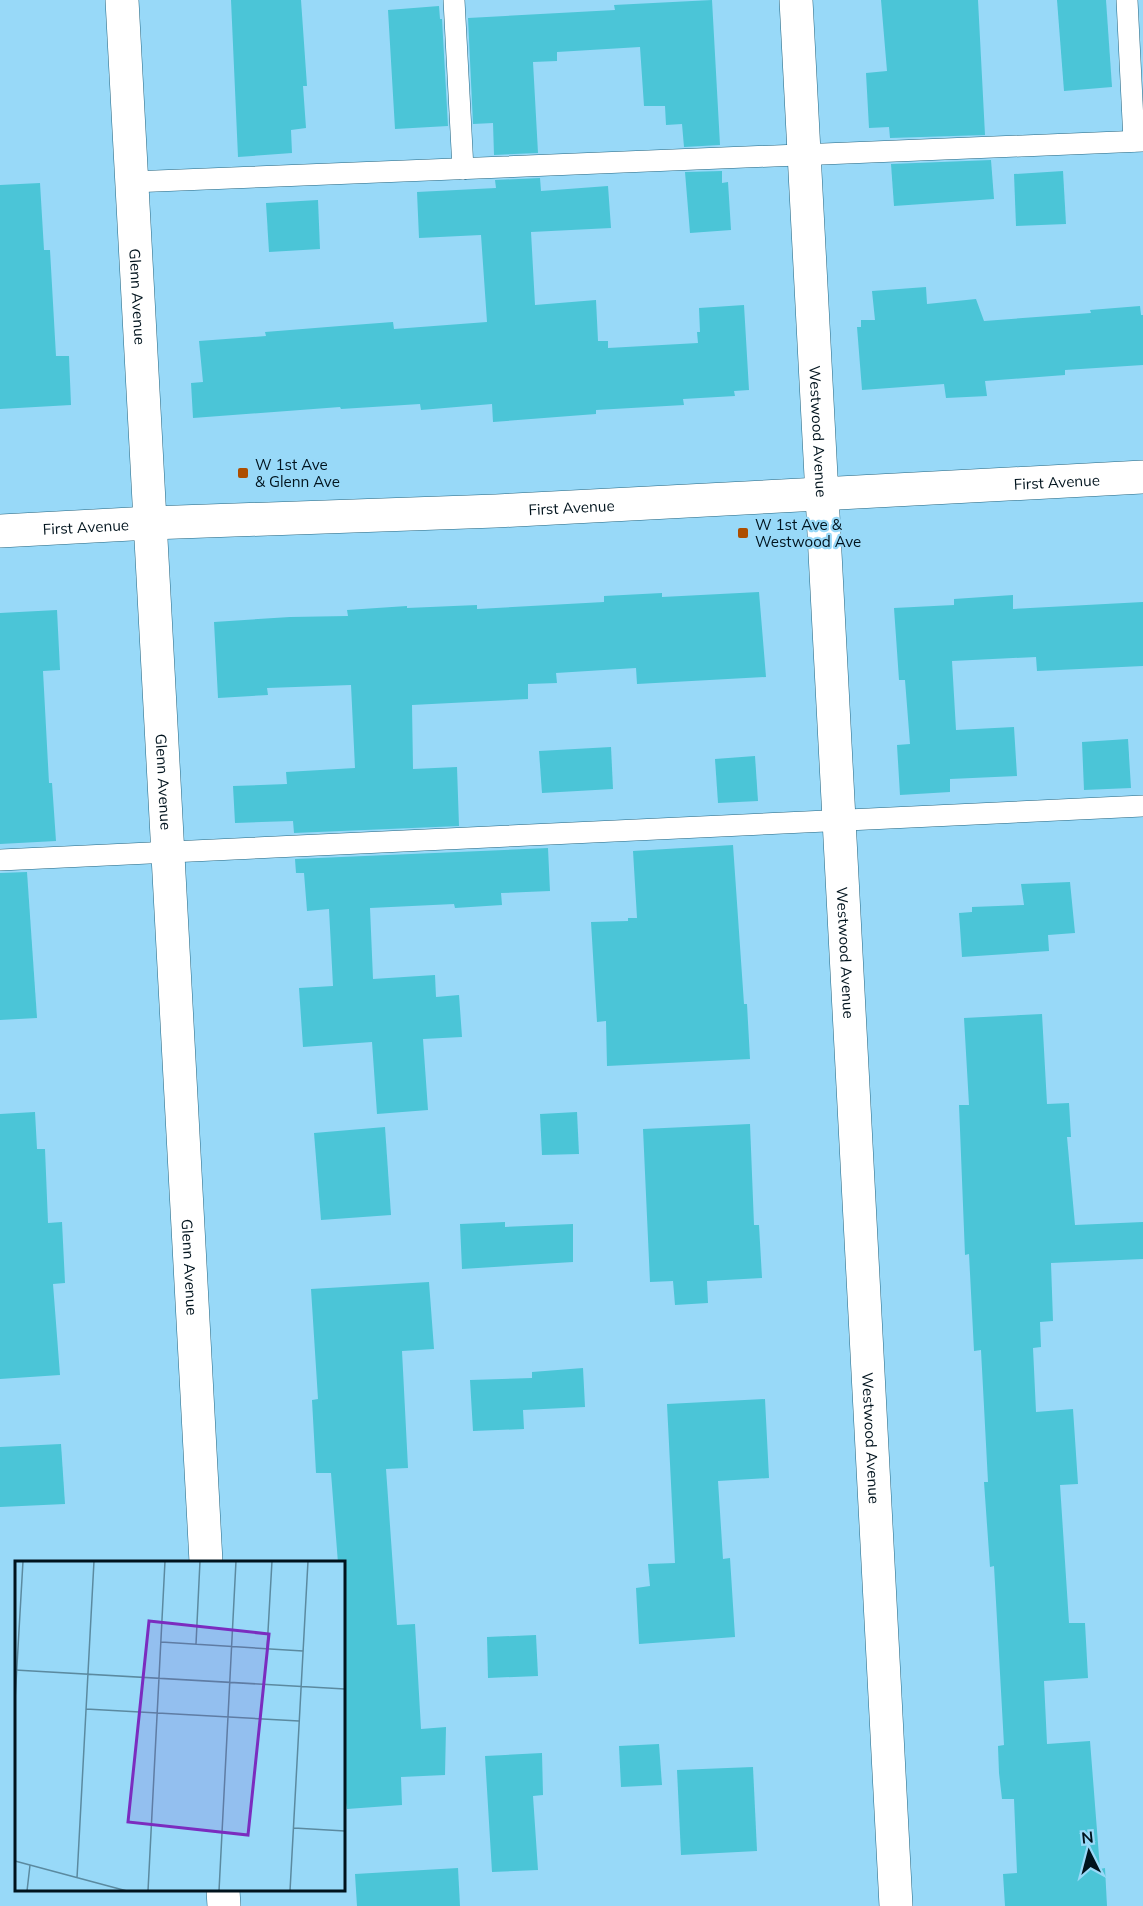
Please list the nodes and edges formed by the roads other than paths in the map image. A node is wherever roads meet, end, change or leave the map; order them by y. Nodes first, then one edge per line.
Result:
1 (122, 0) edge
2 (454, 0) edge
3 (796, 0) edge
4 (1127, 0) edge
5 (1138, 141) edge
6 (803, 156) junction
7 (463, 169) junction
8 (131, 182) junction
9 (1143, 477) edge
10 (821, 493) junction
11 (150, 523) junction
12 (0, 531) edge
13 (1143, 806) edge
14 (840, 820) junction
15 (168, 851) junction
16 (0, 860) edge
17 (206, 1561) edge
18 (896, 1906) edge

1 - 8 street, Glenn Avenue
2 - 7 lane
3 - 6 street, Westwood Avenue
4 - 5 lane
5 - 6 lane
6 - 7 lane
6 - 10 street, Westwood Avenue
7 - 8 lane
8 - 11 street, Glenn Avenue
9 - 10 street, First Avenue
10 - 11 street, First Avenue
10 - 14 street, Westwood Avenue
11 - 12 street, First Avenue
11 - 15 street, Glenn Avenue
13 - 14 lane
14 - 15 lane
14 - 18 street, Westwood Avenue
15 - 16 lane
15 - 17 street, Glenn Avenue

